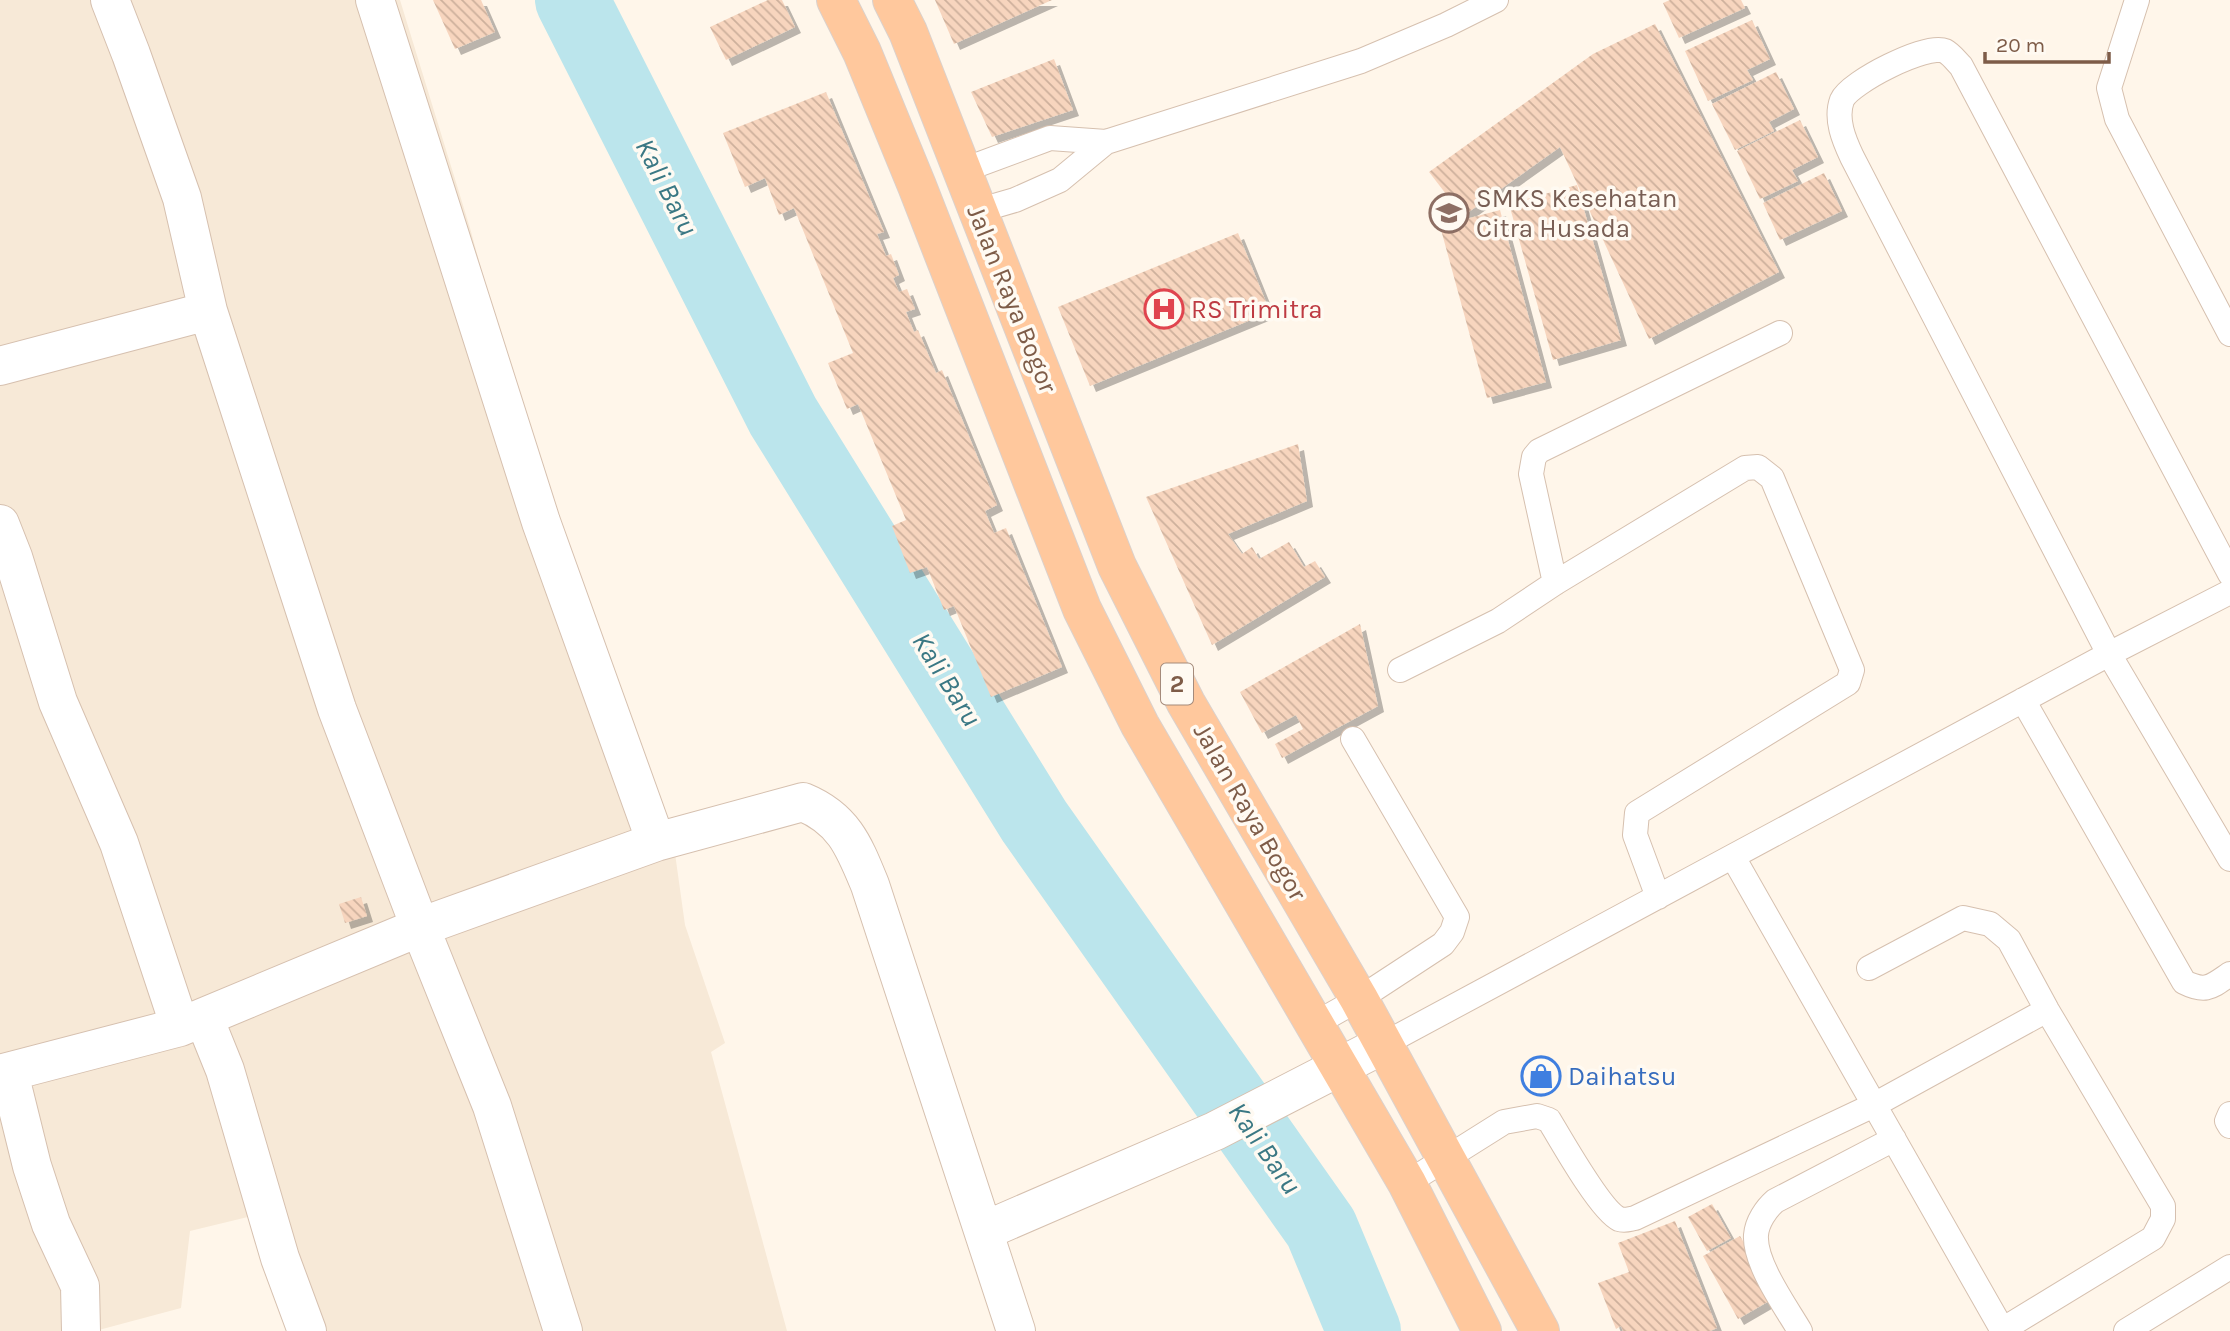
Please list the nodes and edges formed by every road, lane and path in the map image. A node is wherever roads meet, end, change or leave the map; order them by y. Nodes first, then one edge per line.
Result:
1 (110, 0) edge
2 (375, 0) edge
3 (836, 0) edge
4 (892, 0) edge
5 (1496, 0) edge
6 (2137, 0) edge
7 (1105, 142) junction
8 (961, 171) junction
9 (917, 186) junction
10 (977, 211) junction
11 (933, 227) junction
12 (208, 312) junction
13 (1780, 333) dead end
14 (2230, 334) edge
15 (0, 366) edge
16 (0, 524) edge
17 (2230, 574) edge
18 (1555, 583) junction
19 (2230, 592) edge
20 (2109, 654) junction
21 (1400, 670) dead end
22 (2023, 700) junction
23 (1353, 739) dead end
24 (656, 842) junction
25 (1733, 857) junction
26 (2230, 859) edge
27 (1658, 897) junction
28 (420, 927) junction
29 (1869, 968) dead end
30 (2230, 974) edge
31 (1359, 999) junction
32 (2046, 1010) junction
33 (192, 1023) junction
34 (1313, 1025) junction
35 (1384, 1044) junction
36 (1339, 1068) junction
37 (5, 1074) edge
38 (1874, 1105) junction
39 (2230, 1114) edge
40 (2230, 1126) edge
41 (1894, 1139) junction
42 (1446, 1158) junction
43 (1407, 1183) junction
44 (984, 1231) junction
45 (2230, 1267) edge
46 (2152, 1324) edge
47 (2003, 1330) edge
48 (81, 1331) edge
49 (307, 1331) edge
50 (563, 1331) edge
51 (1016, 1331) edge
52 (1482, 1331) edge
53 (1540, 1331) edge
54 (1800, 1331) edge
55 (2126, 1331) edge

1 - 12 street
2 - 24 street
3 - 9 highway, Jalan Raya Bogor / 2
4 - 8 highway, Jalan Raya Bogor / 2
5 - 7 lane
6 - 14 lane
7 - 8 lane
7 - 10 lane
8 - 9 highway
8 - 10 highway, Jalan Raya Bogor / 2
9 - 11 highway, Jalan Raya Bogor / 2
10 - 11 highway
10 - 31 highway, Jalan Raya Bogor / 2
11 - 34 highway, Jalan Raya Bogor / 2
12 - 15 street
12 - 28 street
13 - 18 lane
16 - 33 street
17 - 20 lane
18 - 21 lane
18 - 27 lane
19 - 20 lane
20 - 22 lane
20 - 26 lane
22 - 25 lane
22 - 30 lane
23 - 31 lane
24 - 28 street
24 - 44 street
25 - 27 lane
25 - 38 lane
27 - 35 lane
28 - 33 street
28 - 50 street
29 - 32 lane
31 - 34 lane
31 - 35 highway, Jalan Raya Bogor / 2
32 - 38 lane
32 - 47 lane
33 - 37 street
33 - 49 street
34 - 36 highway, Jalan Raya Bogor / 2
35 - 36 street
35 - 42 highway, Jalan Raya Bogor / 2
36 - 43 highway, Jalan Raya Bogor / 2
36 - 44 street
37 - 48 street
38 - 41 lane
38 - 42 lane
39 - 40 lane
41 - 47 lane
41 - 54 lane
42 - 43 lane
42 - 53 highway, Jalan Raya Bogor / 2
43 - 52 highway, Jalan Raya Bogor / 2
44 - 51 street
45 - 46 lane
46 - 55 lane

